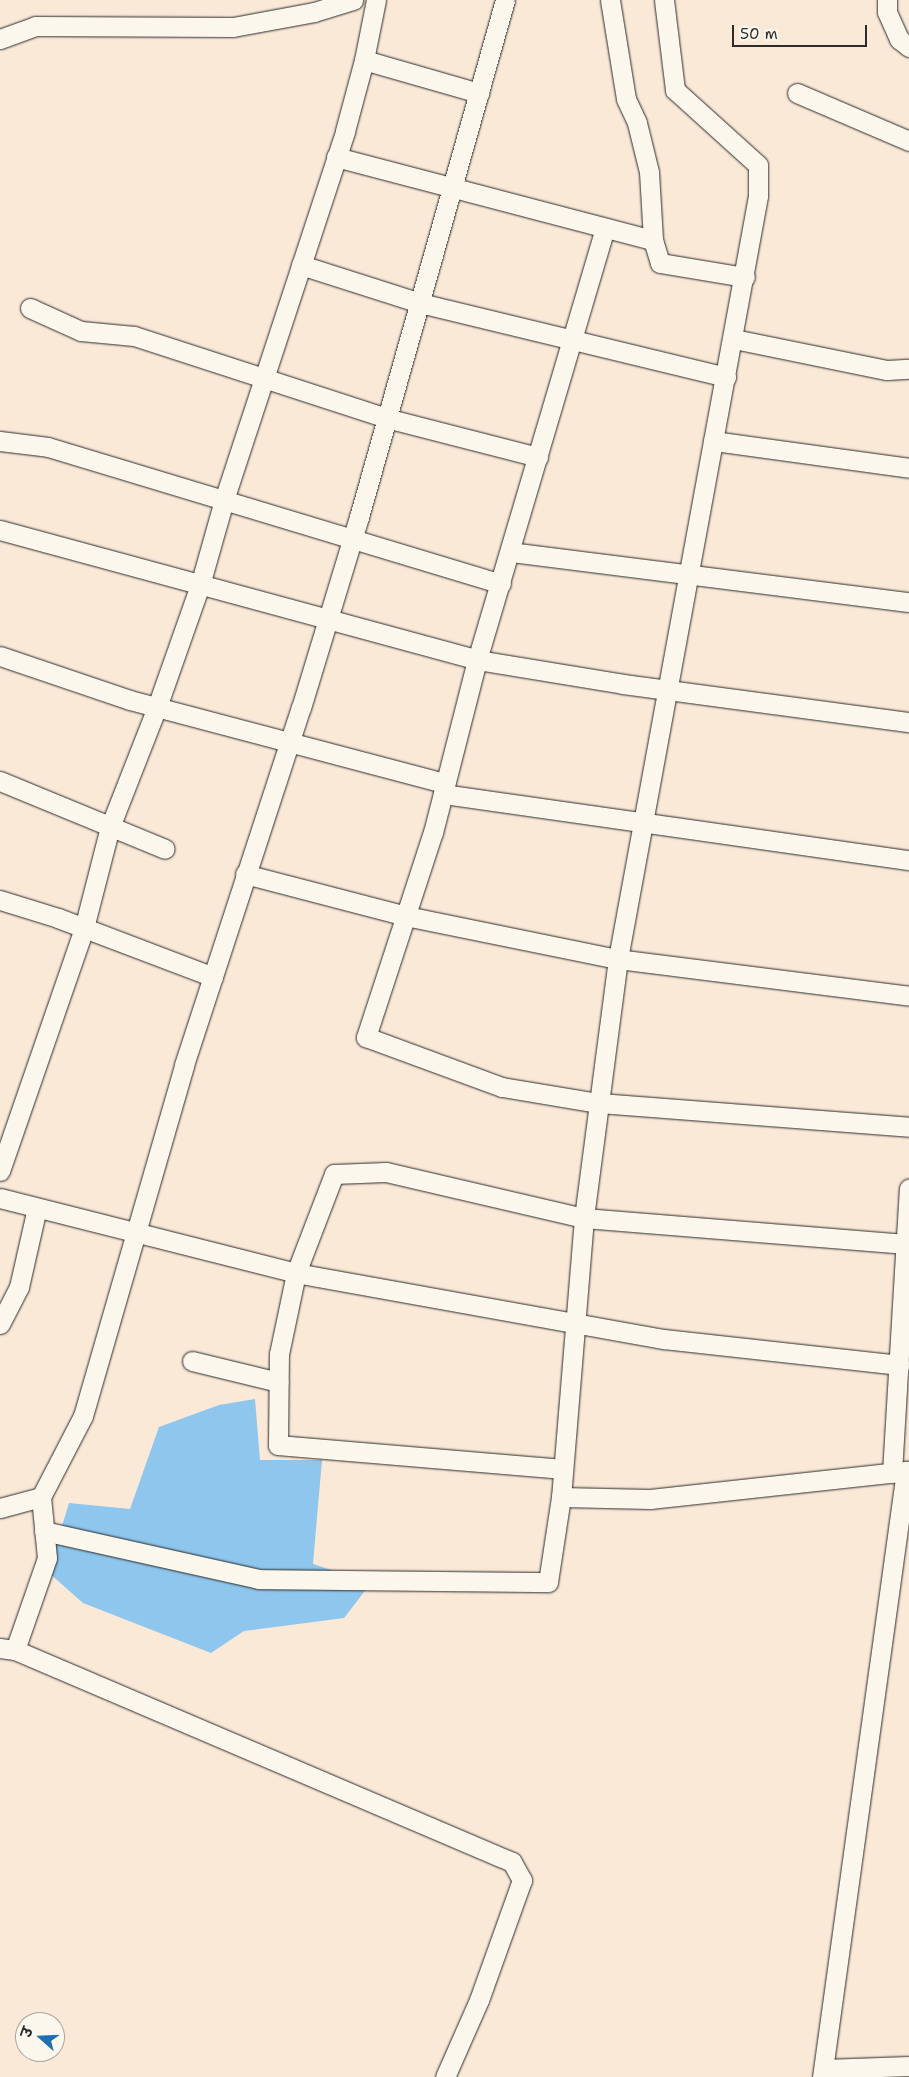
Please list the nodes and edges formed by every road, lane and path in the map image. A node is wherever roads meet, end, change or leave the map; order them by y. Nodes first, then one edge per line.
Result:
1 (354, 0) edge
2 (376, 0) edge
3 (505, 0) edge
4 (610, 0) edge
5 (664, 0) edge
6 (887, 0) edge
7 (0, 39) edge
8 (909, 48) edge
9 (364, 60) junction
10 (479, 93) junction
11 (797, 93) dead end
12 (909, 141) edge
13 (336, 157) junction
14 (453, 188) junction
15 (604, 228) junction
16 (653, 240) junction
17 (301, 265) junction
18 (745, 277) junction
19 (420, 303) junction
20 (30, 308) dead end
21 (734, 339) junction
22 (572, 342) junction
23 (909, 369) edge
24 (726, 377) junction
25 (264, 378) junction
26 (386, 418) junction
27 (0, 441) edge
28 (713, 441) junction
29 (538, 457) junction
30 (909, 468) edge
31 (224, 500) junction
32 (0, 530) edge
33 (352, 538) junction
34 (511, 552) junction
35 (689, 575) junction
36 (501, 584) junction
37 (200, 585) junction
38 (909, 602) edge
39 (326, 619) junction
40 (0, 656) edge
41 (477, 660) junction
42 (668, 690) junction
43 (157, 707) junction
44 (909, 722) edge
45 (289, 742) junction
46 (0, 781) edge
47 (444, 788) junction
48 (644, 822) junction
49 (110, 827) junction
50 (166, 849) dead end
51 (909, 860) edge
52 (245, 874) junction
53 (0, 900) edge
54 (406, 916) junction
55 (84, 928) junction
56 (618, 959) junction
57 (213, 977) junction
58 (909, 996) edge
59 (599, 1103) junction
60 (909, 1127) edge
61 (0, 1170) edge
62 (909, 1189) edge
63 (0, 1198) edge
64 (36, 1208) junction
65 (584, 1218) junction
66 (136, 1233) junction
67 (908, 1244) edge
68 (296, 1273) junction
69 (0, 1324) edge
70 (575, 1324) junction
71 (192, 1361) dead end
72 (900, 1365) junction
73 (279, 1382) junction
74 (904, 1404) edge
75 (563, 1469) junction
76 (902, 1472) edge
77 (41, 1497) junction
78 (561, 1497) junction
79 (0, 1508) edge
80 (44, 1531) junction
81 (7, 1649) edge
82 (909, 2066) edge
83 (823, 2073) edge
84 (445, 2077) edge

1 - 7 street
2 - 9 street
3 - 10 street
4 - 16 street
5 - 18 street
6 - 8 street
9 - 10 street
9 - 13 street
10 - 14 street
11 - 12 street
13 - 14 street
13 - 17 street
14 - 15 street
14 - 19 street
15 - 16 street
15 - 22 street
16 - 18 street
17 - 19 street
17 - 25 street
18 - 21 street
19 - 22 street
19 - 26 street
20 - 25 street
21 - 23 street
21 - 24 street
22 - 24 street
22 - 29 street
24 - 28 street
25 - 26 street
25 - 31 street
26 - 29 street
26 - 33 street
27 - 31 street
28 - 30 street
28 - 35 street
29 - 34 street
31 - 33 street
31 - 37 street
32 - 37 street
33 - 36 street
33 - 39 street
34 - 35 street
34 - 36 street
35 - 38 street
35 - 42 street
36 - 41 street
37 - 39 street
37 - 43 street
39 - 41 street
39 - 45 street
40 - 43 street
41 - 42 street
41 - 47 street
42 - 44 street
42 - 48 street
43 - 45 street
43 - 49 street
45 - 47 street
45 - 52 street
46 - 49 street
47 - 48 street
47 - 54 street
48 - 51 street
48 - 56 street
49 - 50 street
49 - 55 street
52 - 54 street
52 - 57 street
53 - 55 street
54 - 56 street
54 - 59 street
55 - 57 street
55 - 61 street
56 - 58 street
56 - 59 street
57 - 66 street
59 - 60 street
59 - 65 street
62 - 67 street
63 - 64 street
64 - 66 street
64 - 69 street
65 - 67 street
65 - 68 street
65 - 70 street
66 - 68 street
66 - 77 street
67 - 72 street
68 - 70 street
68 - 73 street
70 - 72 street
70 - 75 street
71 - 73 street
72 - 74 street
73 - 75 street
74 - 76 street
75 - 78 street
76 - 78 street
76 - 83 street
77 - 79 street
77 - 80 street
78 - 80 street
80 - 81 street
81 - 84 street
82 - 83 street

